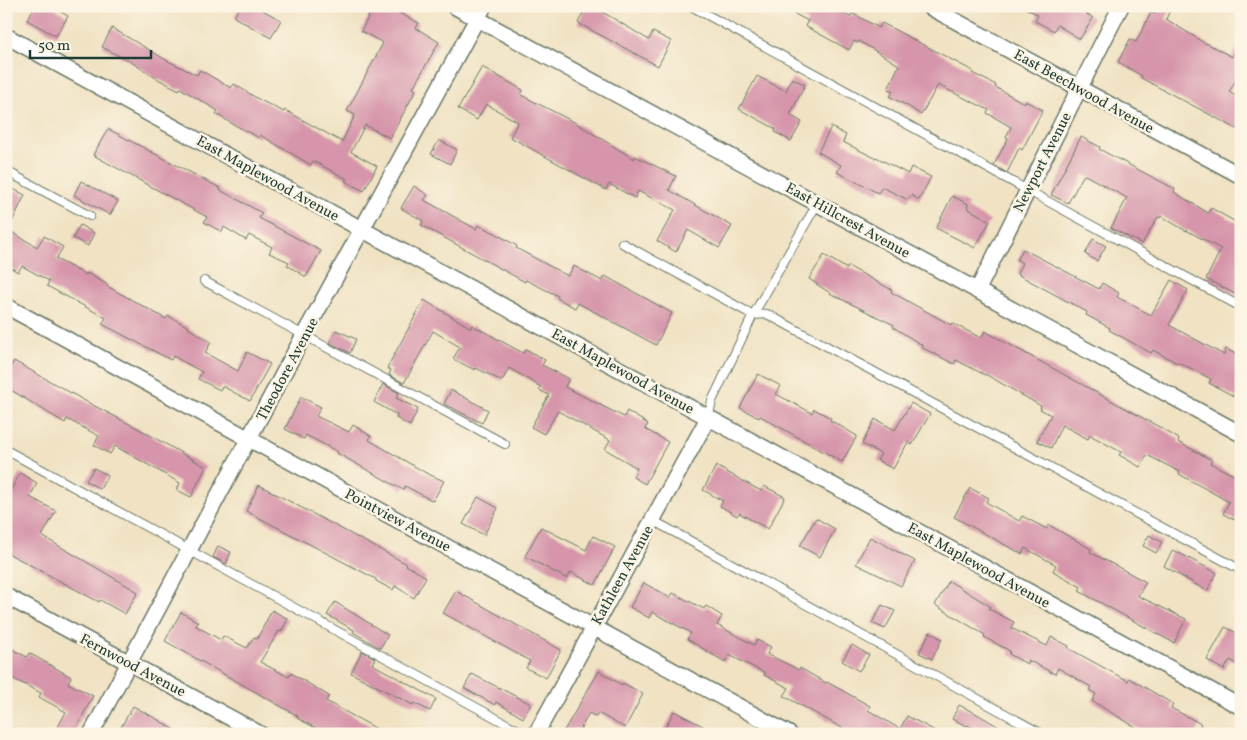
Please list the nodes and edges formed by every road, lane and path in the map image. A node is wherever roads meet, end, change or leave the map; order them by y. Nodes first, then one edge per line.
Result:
1 (454, 6) edge
2 (691, 6) edge
3 (928, 6) edge
4 (1121, 6) edge
5 (481, 13) edge
6 (6, 36) edge
7 (1078, 88) junction
8 (6, 171) edge
9 (1241, 176) edge
10 (1028, 190) junction
11 (817, 204) junction
12 (90, 216) dead end
13 (363, 230) junction
14 (622, 242) dead end
15 (204, 282) dead end
16 (977, 291) junction
17 (6, 306) edge
18 (1241, 307) edge
19 (753, 315) junction
20 (304, 335) junction
21 (708, 418) junction
22 (1241, 434) edge
23 (249, 440) junction
24 (505, 444) dead end
25 (6, 450) edge
26 (652, 520) junction
27 (189, 551) junction
28 (1241, 570) edge
29 (6, 596) edge
30 (594, 626) junction
31 (129, 663) junction
32 (1241, 707) edge
33 (91, 734) edge
34 (260, 734) edge
35 (525, 734) edge
36 (536, 734) edge
37 (789, 734) edge
38 (1042, 734) edge

1 - 5 street, East Hillcrest Avenue
2 - 10 lane
3 - 7 street, East Beechwood Avenue
4 - 7 street, Newport Avenue
5 - 11 street, East Hillcrest Avenue
5 - 13 street, Theodore Avenue
6 - 13 street, East Maplewood Avenue
7 - 9 street, East Beechwood Avenue
7 - 10 street, Newport Avenue
8 - 12 lane
10 - 16 street, Newport Avenue
10 - 18 lane
11 - 16 street, East Hillcrest Avenue
11 - 19 lane
13 - 20 street, Theodore Avenue
13 - 21 street, East Maplewood Avenue
14 - 19 lane
15 - 20 lane
16 - 22 street, East Hillcrest Avenue
17 - 23 street, Pointview Avenue
19 - 21 lane
19 - 28 lane
20 - 23 street, Theodore Avenue
20 - 24 lane
21 - 26 street, Kathleen Avenue
21 - 32 street, East Maplewood Avenue
23 - 27 street, Theodore Avenue
23 - 30 street, Pointview Avenue
25 - 27 lane
26 - 30 street, Kathleen Avenue
26 - 38 lane
27 - 31 street, Theodore Avenue
27 - 35 lane
29 - 31 street, Fernwood Avenue
30 - 36 street, Kathleen Avenue
30 - 37 street, Pointview Avenue
31 - 33 street, Theodore Avenue
31 - 34 street, Fernwood Avenue

